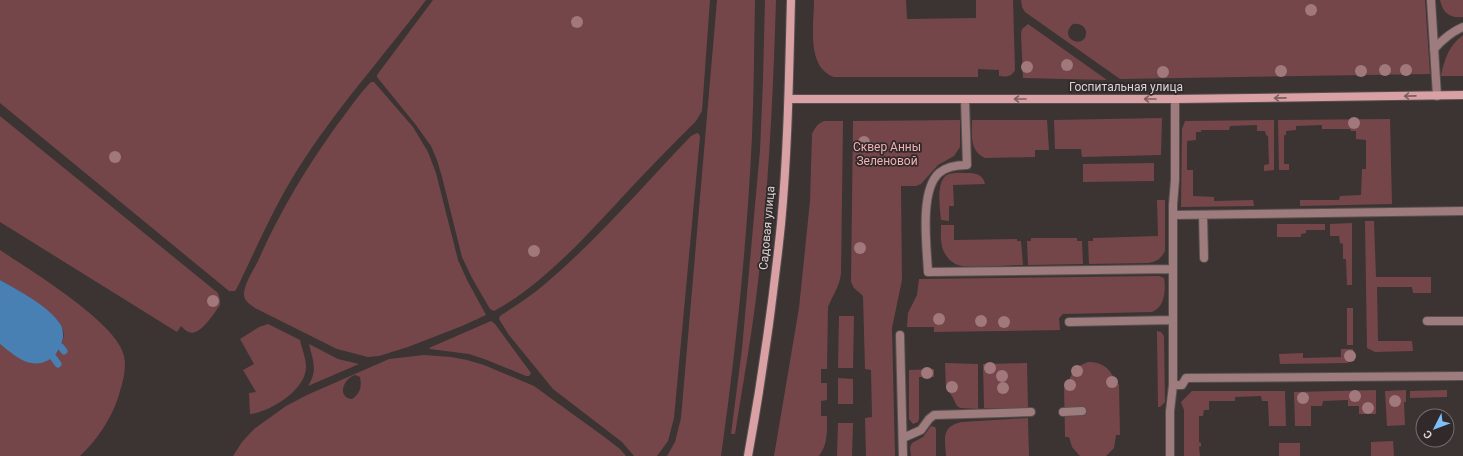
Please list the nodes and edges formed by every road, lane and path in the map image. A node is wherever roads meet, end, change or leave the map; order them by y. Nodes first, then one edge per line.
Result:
1 (791, 0) edge
2 (1431, 0) edge
3 (1463, 27) edge
4 (1434, 49) junction
5 (1463, 95) edge
6 (1437, 96) junction
7 (789, 99) junction
8 (1175, 99) junction
9 (965, 100) junction
10 (1463, 211) edge
11 (1173, 215) junction
12 (1203, 215) junction
13 (1204, 258) dead end
14 (1173, 269) junction
15 (1173, 320) junction
16 (1427, 321) dead end
17 (1463, 321) edge
18 (1070, 322) dead end
19 (900, 334) dead end
20 (1463, 376) edge
21 (1173, 385) junction
22 (1082, 411) dead end
23 (1031, 412) dead end
24 (1063, 412) dead end
25 (903, 438) junction
26 (748, 456) edge
27 (903, 456) edge
28 (1170, 456) edge

1 - 7 street, Садовая улица
2 - 4 street
3 - 4 street
4 - 6 street
5 - 6 street, Госпитальная улица
6 -> 8 street, Госпитальная улица
7 - 9 street, Госпитальная улица
7 - 26 street, Садовая улица
8 -> 9 street, Госпитальная улица
8 - 11 street
9 - 14 street
10 - 12 street
11 - 12 street
11 - 14 street
12 - 13 street
14 - 15 street
15 - 18 street
15 - 21 street
16 - 17 street
19 - 25 street
20 - 21 street
21 - 28 street
22 - 24 street
23 - 25 street
25 - 27 street

